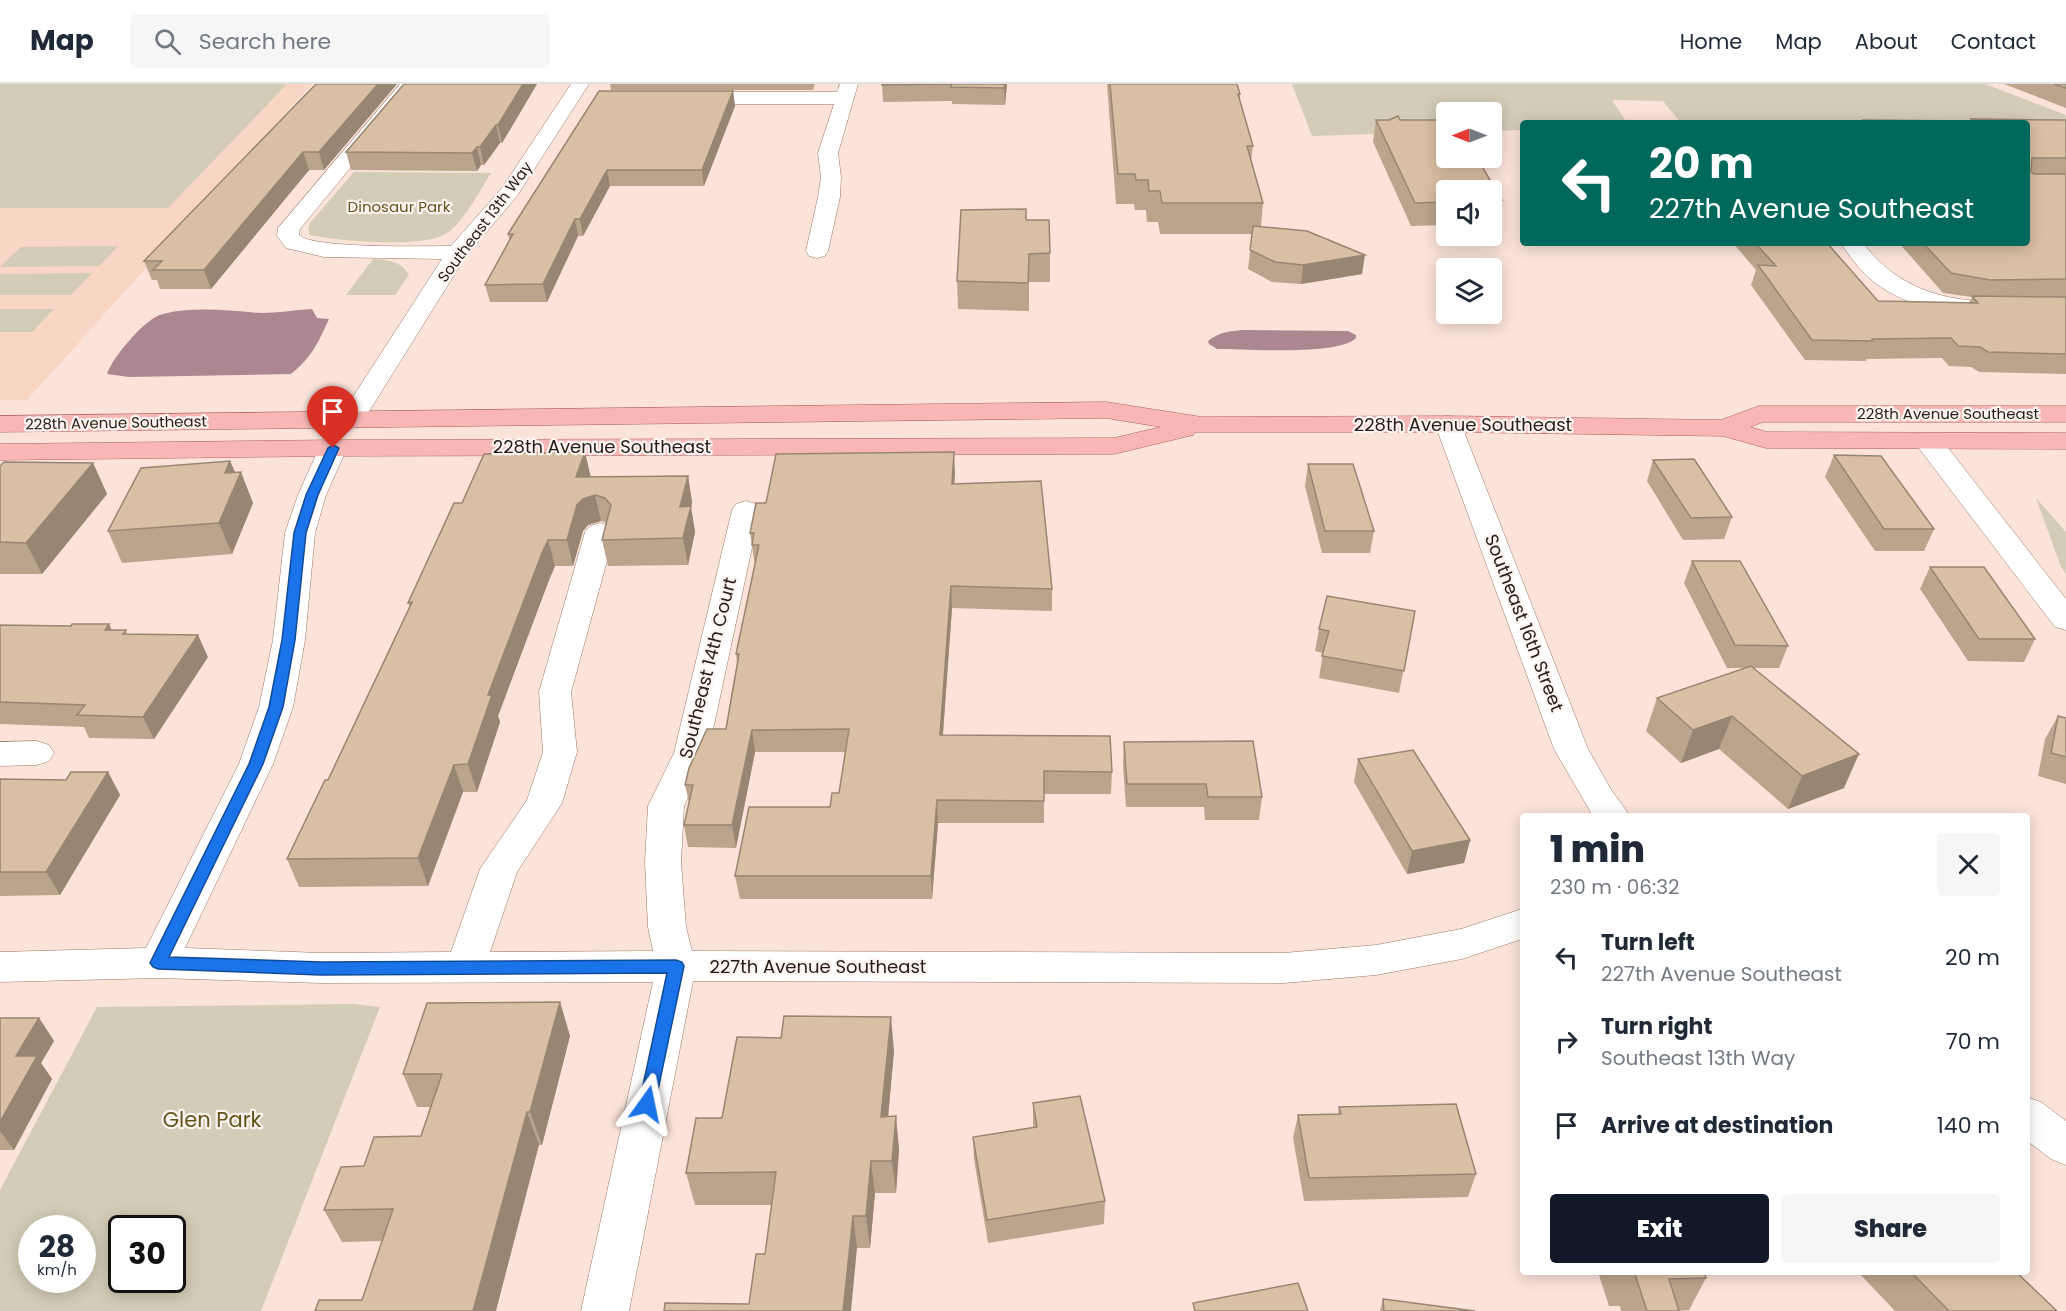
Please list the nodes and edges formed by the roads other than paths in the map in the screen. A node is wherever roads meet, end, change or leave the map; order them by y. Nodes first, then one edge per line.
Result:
1 (410, 84) edge
2 (847, 91) edge
3 (580, 94) edge
4 (671, 98) edge
5 (1854, 246) edge
6 (817, 251) dead end
7 (457, 253) junction
8 (2066, 308) edge
9 (2066, 414) edge
10 (513, 418) junction
11 (351, 420) junction
12 (117, 423) junction
13 (0, 424) edge
14 (1448, 424) junction
15 (1202, 425) junction
16 (1725, 428) junction
17 (1928, 441) junction
18 (2066, 441) edge
19 (333, 448) junction
20 (0, 452) edge
21 (746, 510) dead end
22 (600, 532) dead end
23 (2066, 620) edge
24 (37, 753) dead end
25 (0, 754) edge
26 (1610, 813) edge
27 (1520, 925) edge
28 (158, 963) junction
29 (676, 966) junction
30 (0, 967) edge
31 (465, 968) junction
32 (2030, 1118) edge
33 (2066, 1146) edge
34 (604, 1311) edge

1 - 7 street
2 - 4 street
2 - 6 street
3 - 7 street, Southeast 13th Way
5 - 8 street
7 - 11 street, Southeast 13th Way
9 - 16 main road, 228th Avenue Southeast
10 - 11 main road, 228th Avenue Southeast
10 - 15 main road, 228th Avenue Southeast
10 - 19 main road
11 - 12 main road, 228th Avenue Southeast
12 - 13 main road, 228th Avenue Southeast
12 - 19 main road
14 - 15 main road, 228th Avenue Southeast
14 - 16 main road, 228th Avenue Southeast
14 - 26 street, Southeast 16th Street
15 - 19 main road, 228th Avenue Southeast
16 - 17 main road, 228th Avenue Southeast
17 - 18 main road, 228th Avenue Southeast
17 - 23 street
19 - 20 main road, 228th Avenue Southeast
19 - 28 street
21 - 29 street, Southeast 14th Court
22 - 31 street
24 - 25 street
27 - 29 street, 227th Avenue Southeast
28 - 30 street, 227th Avenue Southeast
28 - 31 street, 227th Avenue Southeast
29 - 31 street, 227th Avenue Southeast
29 - 34 street
32 - 33 street

